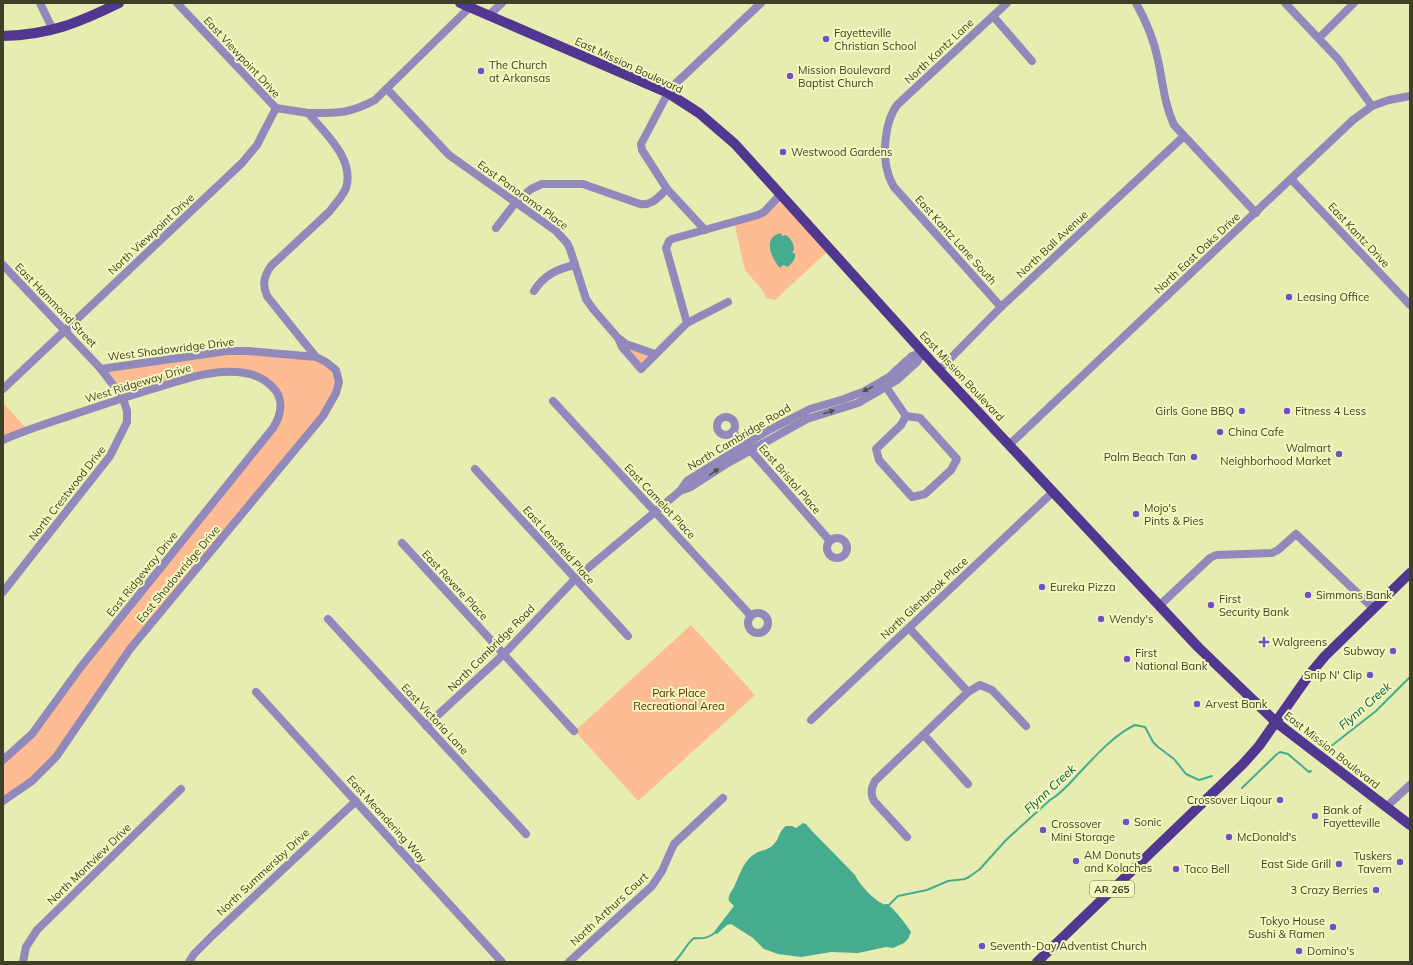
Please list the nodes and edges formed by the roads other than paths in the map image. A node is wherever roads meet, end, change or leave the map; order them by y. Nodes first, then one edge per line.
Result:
1 (40, 3) edge
2 (119, 3) edge
3 (177, 3) edge
4 (460, 3) edge
5 (502, 3) edge
6 (761, 3) edge
7 (1007, 3) edge
8 (1136, 3) edge
9 (1285, 3) edge
10 (1354, 3) edge
11 (470, 7) junction
12 (488, 16) junction
13 (993, 16) junction
14 (53, 30) junction
15 (3, 36) edge
16 (1319, 38) junction
17 (1032, 61) dead end
18 (387, 90) junction
19 (668, 93) junction
20 (1410, 96) edge
21 (1372, 106) junction
22 (276, 108) junction
23 (308, 113) junction
24 (1183, 136) junction
25 (1291, 179) junction
26 (894, 187) joint
27 (667, 189) junction
28 (781, 194) junction
29 (516, 202) junction
30 (1256, 213) junction
31 (496, 228) dead end
32 (706, 230) junction
33 (3, 265) edge
34 (575, 265) junction
35 (534, 291) dead end
36 (728, 302) dead end
37 (1410, 305) edge
38 (1001, 307) junction
39 (687, 323) junction
40 (65, 330) junction
41 (618, 338) junction
42 (923, 352) junction
43 (655, 354) junction
44 (316, 357) junction
45 (101, 369) junction
46 (938, 370) junction
47 (884, 384) junction
48 (3, 389) edge
49 (277, 393) joint
50 (122, 398) junction
51 (553, 401) dead end
52 (906, 416) junction
53 (732, 432) dead end
54 (3, 440) edge
55 (1009, 445) junction
56 (747, 447) junction
57 (475, 469) dead end
58 (1053, 492) junction
59 (656, 511) junction
60 (830, 541) dead end
61 (402, 544) dead end
62 (1410, 573) edge
63 (575, 579) junction
64 (3, 592) edge
65 (1159, 606) junction
66 (1373, 608) junction
67 (751, 616) dead end
68 (328, 618) dead end
69 (909, 628) junction
70 (628, 636) dead end
71 (504, 654) junction
72 (256, 692) dead end
73 (968, 692) junction
74 (811, 720) dead end
75 (1276, 722) junction
76 (426, 726) junction
77 (1026, 726) dead end
78 (574, 731) dead end
79 (924, 735) junction
80 (3, 760) edge
81 (968, 784) dead end
82 (1410, 785) edge
83 (181, 788) dead end
84 (723, 798) dead end
85 (356, 800) junction
86 (3, 801) edge
87 (1386, 808) junction
88 (1410, 825) edge
89 (526, 834) dead end
90 (907, 837) dead end
91 (22, 962) edge
92 (189, 962) edge
93 (502, 962) edge
94 (569, 962) edge
95 (1037, 962) edge

1 - 14 street
2 - 14 main road
3 - 22 street, East Viewpoint Drive
4 - 11 main road, East Mission Boulevard
5 - 12 street
6 - 19 street
7 - 13 street, North Kantz Lane
8 - 24 street
9 - 16 street
10 - 16 street
11 - 12 main road, East Mission Boulevard
11 - 18 street
12 - 19 main road, East Mission Boulevard
13 - 17 street
13 - 26 street, North Kantz Lane
14 - 15 main road
16 - 21 street
18 - 23 street
18 - 29 street, East Panorama Place
19 - 27 street
19 - 28 main road, East Mission Boulevard
20 - 21 street, North East Oaks Drive
21 - 25 street, North East Oaks Drive
22 - 23 street
22 - 40 street, North Viewpoint Drive
23 - 44 street
24 - 30 street
24 - 38 street, North Ball Avenue
25 - 30 street, North East Oaks Drive
25 - 37 street, East Kantz Drive
26 - 38 street, East Kantz Lane South
27 - 29 street
27 - 32 street
28 - 32 street
28 - 42 main road, East Mission Boulevard
29 - 31 street
29 - 34 street, East Panorama Place
30 - 55 street, North East Oaks Drive
32 - 39 street
33 - 40 street, East Hammond Street
34 - 35 street
34 - 41 street, East Panorama Place
36 - 39 street
38 - 46 street, North Ball Avenue
39 - 43 street
40 - 45 street, East Hammond Street
40 - 48 street, North Viewpoint Drive
41 - 43 street, East Panorama Place
41 - 43 street, East Panorama Place
42 - 46 main road, East Mission Boulevard
42 - 47 street, North Cambridge Road
44 - 45 street, West Shadowridge Drive
44 - 86 street, East Shadowridge Drive
45 - 50 street, East Hammond Street
46 - 55 main road, East Mission Boulevard
47 - 52 street
47 - 56 street, North Cambridge Road
49 - 50 street, West Ridgeway Drive
49 - 80 street, East Ridgeway Drive
50 - 54 street, West Ridgeway Drive
50 - 64 street, North Crestwood Drive
51 - 59 street, East Camelot Place
52 - 52 street
53 - 56 street, East Bristol Place
55 - 58 main road, East Mission Boulevard
56 - 59 street, North Cambridge Road
56 - 60 street, East Bristol Place
57 - 63 street, East Lensfield Place
58 - 65 main road, East Mission Boulevard
58 - 69 street, North Glenbrook Place
59 - 63 street, North Cambridge Road
59 - 67 street, East Camelot Place
61 - 71 street, East Revere Place
62 - 66 main road, AR 265
63 - 70 street, East Lensfield Place
63 - 71 street, North Cambridge Road
65 - 66 street
65 - 75 main road, East Mission Boulevard
66 - 75 main road, AR 265
68 - 76 street, East Victoria Lane
69 - 73 street
69 - 74 street, North Glenbrook Place
71 - 76 street, North Cambridge Road
71 - 78 street, East Revere Place
72 - 85 street, East Meandering Way
73 - 77 street
73 - 79 street
75 - 87 main road, East Mission Boulevard
75 - 95 main road, AR 265
76 - 89 street, East Victoria Lane
79 - 81 street
79 - 90 street
82 - 87 street
83 - 91 street, North Montview Drive
84 - 94 street, North Arthurs Court
85 - 92 street, North Summersby Drive
85 - 93 street, East Meandering Way
87 - 88 main road, East Mission Boulevard

